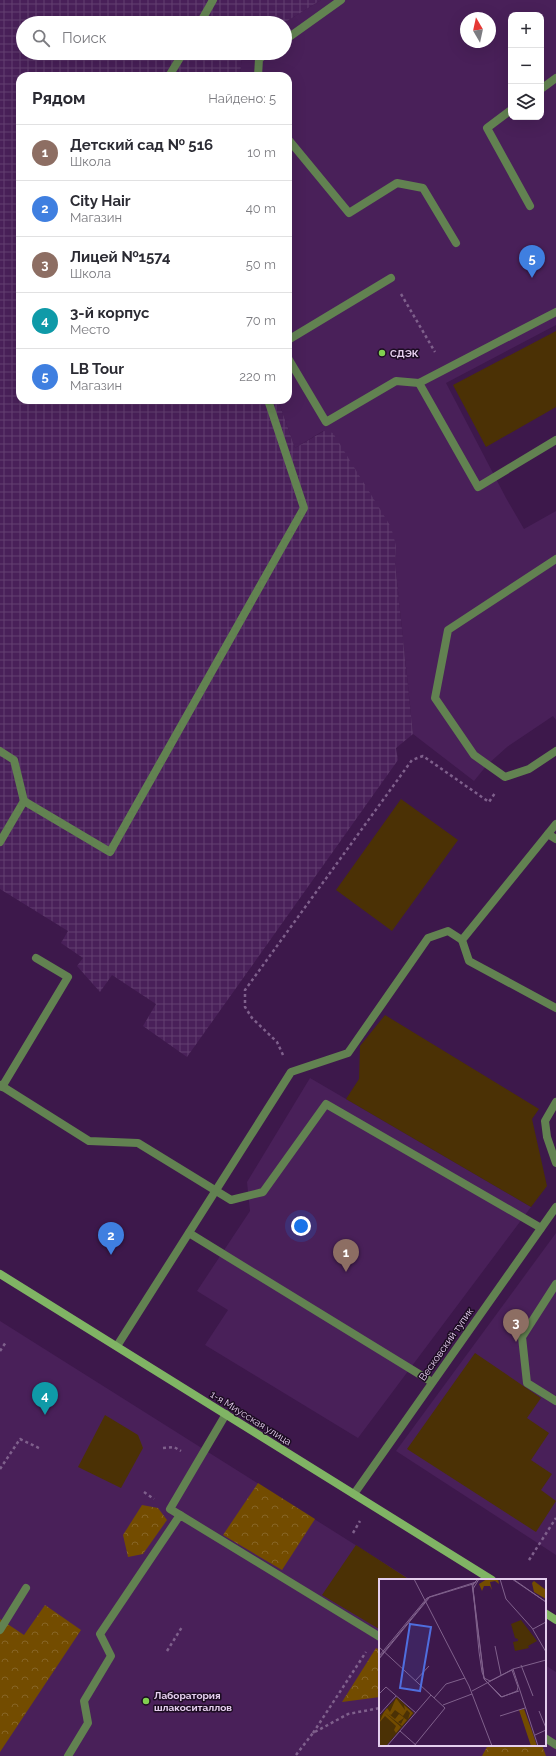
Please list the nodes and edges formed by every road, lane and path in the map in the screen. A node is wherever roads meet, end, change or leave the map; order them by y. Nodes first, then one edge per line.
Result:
1 (213, 0) edge
2 (341, 0) edge
3 (204, 16) edge
4 (292, 35) edge
5 (179, 60) edge
6 (259, 60) edge
7 (171, 72) edge
8 (258, 72) edge
9 (556, 78) edge
10 (544, 87) edge
11 (508, 112) edge
12 (292, 144) edge
13 (530, 206) dead end
14 (456, 244) dead end
15 (391, 278) joint
16 (556, 312) edge
17 (292, 338) edge
18 (292, 365) edge
19 (446, 369) junction
20 (419, 383) junction
21 (269, 404) edge
22 (556, 440) edge
23 (556, 559) edge
24 (0, 751) edge
25 (556, 752) edge
26 (505, 777) junction
27 (24, 801) junction
28 (556, 824) edge
29 (548, 834) junction
30 (556, 839) edge
31 (0, 842) edge
32 (462, 940) junction
33 (36, 958) dead end
34 (556, 1008) edge
35 (292, 1072) junction
36 (1, 1086) edge
37 (556, 1102) edge
38 (556, 1163) edge
39 (216, 1191) junction
40 (556, 1207) edge
41 (541, 1228) junction
42 (189, 1233) junction
43 (0, 1274) edge
44 (556, 1284) edge
45 (6, 1342) dead end
46 (117, 1346) junction
47 (0, 1351) edge
48 (432, 1382) junction
49 (556, 1401) edge
50 (226, 1414) junction
51 (41, 1449) dead end
52 (0, 1469) edge
53 (354, 1494) junction
54 (180, 1515) junction
55 (556, 1518) edge
56 (529, 1560) dead end
57 (490, 1579) edge
58 (26, 1588) dead end
59 (546, 1614) edge
60 (556, 1620) edge
61 (182, 1627) dead end
62 (0, 1630) edge
63 (378, 1636) edge
64 (167, 1651) dead end
65 (379, 1708) edge
66 (313, 1734) junction
67 (546, 1739) edge
68 (556, 1745) edge
69 (296, 1754) dead end
70 (68, 1756) edge

1 - 3 street
2 - 4 street
5 - 7 street
6 - 8 street
9 - 10 street
11 - 13 street
12 - 14 street
15 - 17 street
15 - 19 path
16 - 19 street
18 - 20 street
19 - 20 street
20 - 22 street
21 - 27 street
23 - 26 street
24 - 27 street
25 - 26 street
26 - 35 path
27 - 31 street
28 - 29 street
29 - 30 street
29 - 32 street
32 - 34 street
32 - 35 street
33 - 36 street
35 - 39 street
36 - 39 street
37 - 38 street
39 - 41 street
39 - 42 street
40 - 41 street, Весковский тупик
41 - 48 street, Весковский тупик
42 - 46 street
42 - 48 street
43 - 46 street, 1-я Миусская улица
44 - 49 street
45 - 47 path
46 - 50 street, 1-я Миусская улица
48 - 53 street, Весковский тупик
50 - 53 street, 1-я Миусская улица
50 - 54 street
51 - 52 path
53 - 57 street, 1-я Миусская улица
54 - 63 street
54 - 70 street
55 - 56 path
58 - 62 street
59 - 60 street
61 - 64 path
63 - 66 path
65 - 66 path
66 - 69 path
67 - 68 street

